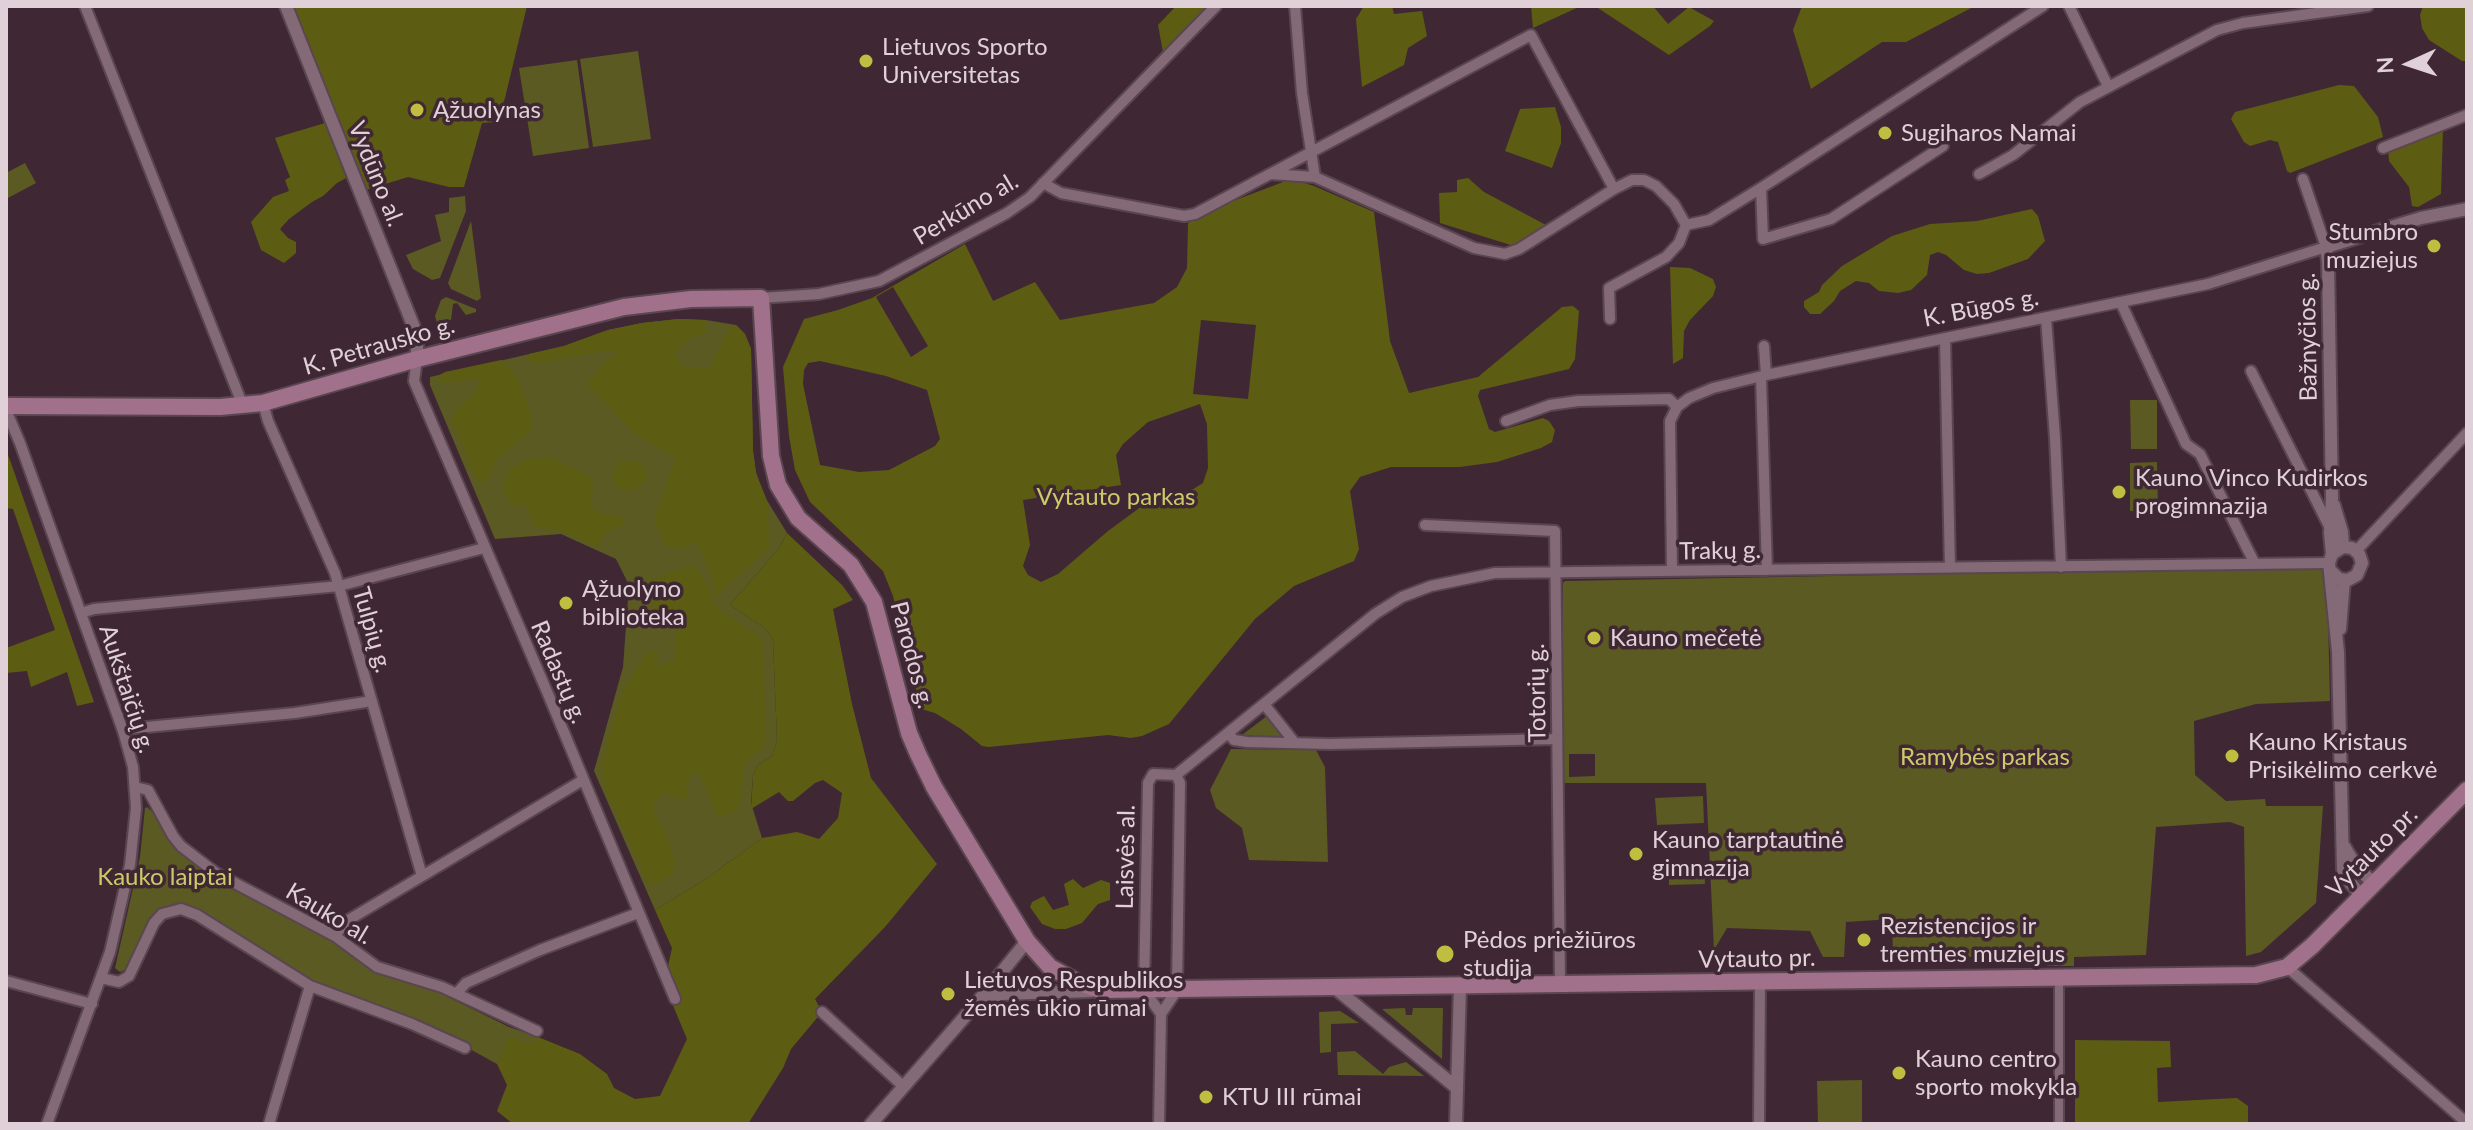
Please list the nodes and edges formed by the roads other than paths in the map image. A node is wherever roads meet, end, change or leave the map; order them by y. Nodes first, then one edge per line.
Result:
1 (85, 6) edge
2 (286, 6) edge
3 (1216, 6) edge
4 (1295, 6) edge
5 (2043, 6) edge
6 (2069, 6) edge
7 (2368, 6) edge
8 (2323, 9) edge
9 (2108, 86) junction
10 (2467, 115) edge
11 (1943, 146) dead end
12 (2383, 148) dead end
13 (1311, 150) junction
14 (1268, 174) junction
15 (1979, 174) dead end
16 (1315, 177) junction
17 (2303, 179) dead end
18 (1043, 183) junction
19 (1761, 188) junction
20 (1614, 189) junction
21 (2467, 209) edge
22 (1686, 225) junction
23 (2326, 247) junction
24 (761, 298) junction
25 (2121, 303) junction
26 (2046, 318) junction
27 (1610, 319) dead end
28 (1945, 338) junction
29 (1764, 346) dead end
30 (417, 359) junction
31 (2251, 371) dead end
32 (1763, 376) junction
33 (263, 403) junction
34 (243, 406) junction
35 (1677, 407) junction
36 (6, 408) edge
37 (1506, 421) dead end
38 (2467, 433) edge
39 (2332, 498) junction
40 (1425, 525) dead end
41 (2330, 528) junction
42 (484, 548) junction
43 (2356, 551) junction
44 (2334, 559) junction
45 (2255, 564) junction
46 (2061, 567) junction
47 (1950, 568) junction
48 (1767, 570) junction
49 (1672, 571) junction
50 (1556, 572) junction
51 (2344, 580) junction
52 (339, 586) junction
53 (81, 613) junction
54 (2338, 652) junction
55 (372, 701) junction
56 (1264, 704) junction
57 (123, 731) junction
58 (1228, 733) junction
59 (1557, 739) junction
60 (1295, 743) junction
61 (1176, 775) junction
62 (583, 780) junction
63 (135, 787) junction
64 (2467, 790) edge
65 (422, 876) junction
66 (2368, 890) junction
67 (638, 913) junction
68 (335, 936) junction
69 (1027, 941) junction
70 (2287, 967) junction
71 (101, 978) junction
72 (2059, 978) junction
73 (6, 981) edge
74 (1760, 983) junction
75 (1560, 985) junction
76 (310, 986) junction
77 (1460, 986) junction
78 (1335, 988) junction
79 (1100, 990) junction
80 (1144, 990) junction
81 (1177, 990) junction
82 (457, 993) junction
83 (675, 999) dead end
84 (92, 1004) junction
85 (976, 1004) junction
86 (822, 1012) dead end
87 (1161, 1014) junction
88 (537, 1031) dead end
89 (465, 1048) dead end
90 (903, 1086) junction
91 (1457, 1088) junction
92 (2467, 1123) edge
93 (47, 1124) edge
94 (269, 1124) edge
95 (871, 1124) edge
96 (1159, 1124) edge
97 (1456, 1124) edge
98 (1759, 1124) edge
99 (2059, 1124) edge

1 - 34 street
2 - 30 street, Vydūno al.
3 - 18 street, Perkūno al.
4 - 13 street
5 - 19 street
6 - 9 street
7 - 8 street
8 - 9 street
9 - 15 street
10 - 12 street
11 - 19 street
13 - 14 street
13 - 16 street
13 - 20 street
14 - 16 street
14 - 18 street
16 - 20 street
17 - 23 street, Bažnyčios g.
18 - 24 street, Perkūno al.
19 - 22 street
20 - 22 street
21 - 23 street, K. Būgos g.
22 - 27 street
23 - 25 street, K. Būgos g.
23 - 39 street, Bažnyčios g.
24 - 30 main road, K. Petrausko g.
24 - 69 main road, Parodos g.
25 - 26 street, K. Būgos g.
25 - 45 street
26 - 28 street, K. Būgos g.
26 - 46 street
28 - 32 street, K. Būgos g.
28 - 47 street
29 - 32 street
30 - 33 main road, K. Petrausko g.
30 - 42 street, Radastų g.
31 - 41 street, Bažnyčios g.
32 - 35 street, K. Būgos g.
32 - 48 street
33 - 34 main road, K. Petrausko g.
33 - 52 street, Tulpių g.
34 - 36 main road, K. Petrausko g.
35 - 37 street
35 - 49 street
36 - 53 street, Aukštaičių g.
38 - 43 street
39 - 41 street, Bažnyčios g.
39 - 44 street, Bažnyčios g.
40 - 50 street, Totorių g.
41 - 44 street, Bažnyčios g.
42 - 52 street
42 - 62 street, Radastų g.
43 - 44 street
43 - 51 street, Bažnyčios g.
44 - 45 street, Trakų g.
44 - 51 street
44 - 54 street, Bažnyčios g.
45 - 46 street, Trakų g.
46 - 47 street, Trakų g.
47 - 48 street, Trakų g.
48 - 49 street, Trakų g.
49 - 50 street, Trakų g.
50 - 56 street, Trakų g.
50 - 59 street, Totorių g.
51 - 54 street, Bažnyčios g.
52 - 53 street
52 - 55 street, Tulpių g.
53 - 57 street, Aukštaičių g.
54 - 66 street, Bažnyčios g.
55 - 57 street
55 - 65 street, Tulpių g.
56 - 58 street, Trakų g.
56 - 60 street
57 - 63 street, Aukštaičių g.
58 - 60 street
58 - 61 street, Trakų g.
59 - 60 street
59 - 75 street, Totorių g.
61 - 80 street, Laisvės al.
61 - 81 street
62 - 65 street
62 - 67 street, Radastų g.
63 - 68 street, Kauko al.
63 - 71 street, Aukštaičių g.
64 - 66 main road, Vytauto pr.
65 - 68 street
66 - 70 main road, Vytauto pr.
67 - 82 street
67 - 83 street, Radastų g.
68 - 82 street, Kauko al.
69 - 79 main road, Parodos g.
69 - 85 street
70 - 72 main road, Vytauto pr.
70 - 92 street
71 - 76 street
71 - 84 street, Aukštaičių g.
72 - 74 main road, Vytauto pr.
72 - 99 street
73 - 84 street
74 - 75 main road, Vytauto pr.
74 - 98 street
75 - 77 main road, Vytauto pr.
76 - 89 street
76 - 94 street
77 - 78 main road, Vytauto pr.
77 - 91 street
78 - 81 main road, Vytauto pr.
78 - 91 street
79 - 80 main road, Vytauto pr.
79 - 85 street, Vytauto pr.
80 - 81 main road, Vytauto pr.
80 - 87 street
81 - 87 street
82 - 88 street, Kauko al.
84 - 93 street, Aukštaičių g.
85 - 90 street
86 - 90 street
87 - 96 street
90 - 95 street
91 - 97 street

